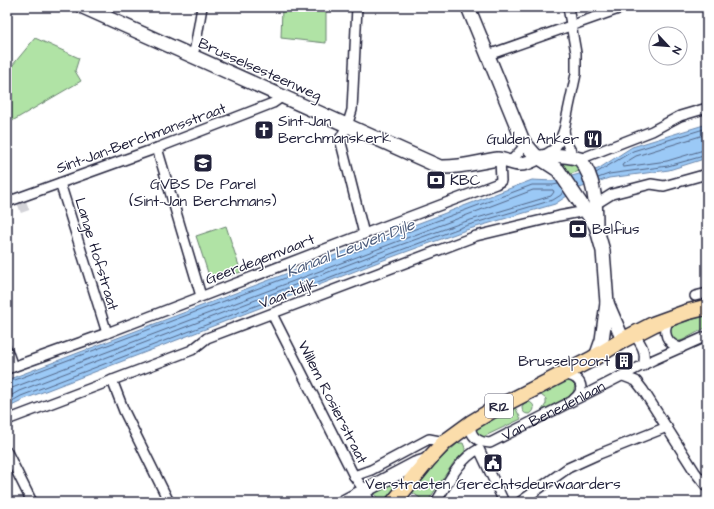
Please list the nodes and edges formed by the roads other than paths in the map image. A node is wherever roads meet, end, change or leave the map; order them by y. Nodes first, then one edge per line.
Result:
1 (83, 7) edge
2 (202, 7) edge
3 (357, 7) edge
4 (468, 7) edge
5 (568, 7) edge
6 (624, 7) edge
7 (571, 26) junction
8 (488, 55) junction
9 (191, 56) junction
10 (283, 96) junction
11 (707, 108) edge
12 (347, 126) junction
13 (564, 130) junction
14 (523, 141) junction
15 (157, 148) junction
16 (540, 158) junction
17 (505, 161) junction
18 (581, 162) junction
19 (707, 174) edge
20 (60, 183) junction
21 (7, 202) edge
22 (591, 208) junction
23 (364, 234) junction
24 (707, 293) edge
25 (201, 296) junction
26 (695, 296) dead end
27 (607, 303) junction
28 (707, 307) edge
29 (272, 314) junction
30 (669, 319) junction
31 (107, 333) junction
32 (707, 336) edge
33 (629, 337) junction
34 (680, 348) junction
35 (7, 350) edge
36 (596, 357) junction
37 (643, 366) junction
38 (10, 368) edge
39 (561, 374) junction
40 (620, 378) junction
41 (112, 380) junction
42 (573, 400) junction
43 (7, 420) edge
44 (471, 423) junction
45 (667, 427) junction
46 (457, 433) junction
47 (445, 442) junction
48 (7, 452) edge
49 (471, 453) junction
50 (428, 460) junction
51 (354, 476) junction
52 (707, 487) edge
53 (368, 496) edge
54 (32, 502) edge
55 (169, 502) edge
56 (343, 502) edge
57 (394, 502) edge
58 (436, 502) edge
59 (504, 502) edge
60 (520, 502) edge

1 - 9 main road, Brusselsesteenweg
2 - 9 street
3 - 12 street
4 - 8 main road
5 - 7 street
6 - 7 street
7 - 8 street
7 - 13 street
8 - 14 main road
9 - 10 main road, Brusselsesteenweg
10 - 12 main road, Brusselsesteenweg
10 - 15 street, Sint-Jan-Berchmansstraat
11 - 18 street
12 - 17 main road, Brusselsesteenweg
12 - 23 street
13 - 16 street
13 - 18 street
14 - 16 main road
14 - 17 street
15 - 20 street, Sint-Jan-Berchmansstraat
15 - 25 street
16 - 17 main road, Brusselsesteenweg
16 - 18 main road, Brusselsesteenweg
16 - 22 main road
17 - 23 street, Geerdegemvaart
18 - 22 main road
19 - 22 street, Vaartdijk
20 - 21 street, Sint-Jan-Berchmansstraat
20 - 31 street, Lange Hofstraat
22 - 27 main road
22 - 29 street, Vaartdijk
23 - 25 street, Geerdegemvaart
24 - 26 street
25 - 31 street, Geerdegemvaart
27 - 33 main road
27 - 36 main road
28 - 30 main road, R12
29 - 41 street, Vaartdijk
29 - 51 street, Willem Rosierstraat
30 - 33 main road, R12
30 - 34 street
31 - 38 street, Geerdegemvaart
32 - 34 street, R12
33 - 36 main road, R12
33 - 37 street
34 - 37 street, R12
35 - 38 street
36 - 39 main road, Van Benedenlaan / R12
37 - 40 street, R12
39 - 42 street
39 - 44 main road, Van Benedenlaan / R12
40 - 42 street, Van Benedenlaan / R12
40 - 45 street
41 - 43 street, Vaartdijk
41 - 55 street
42 - 44 street, Van Benedenlaan / R12
44 - 46 main road, Van Benedenlaan / R12
45 - 52 street
45 - 60 street
46 - 47 main road, Van Benedenlaan / R12
46 - 49 street
47 - 50 main road, Van Benedenlaan / R12
47 - 51 street
48 - 54 street
49 - 58 street
49 - 59 street
50 - 53 main road, Van Benedenlaan
50 - 57 main road, Van Benedenlaan / R12
51 - 53 street, Willem Rosierstraat
53 - 56 main road, Van Benedenlaan

